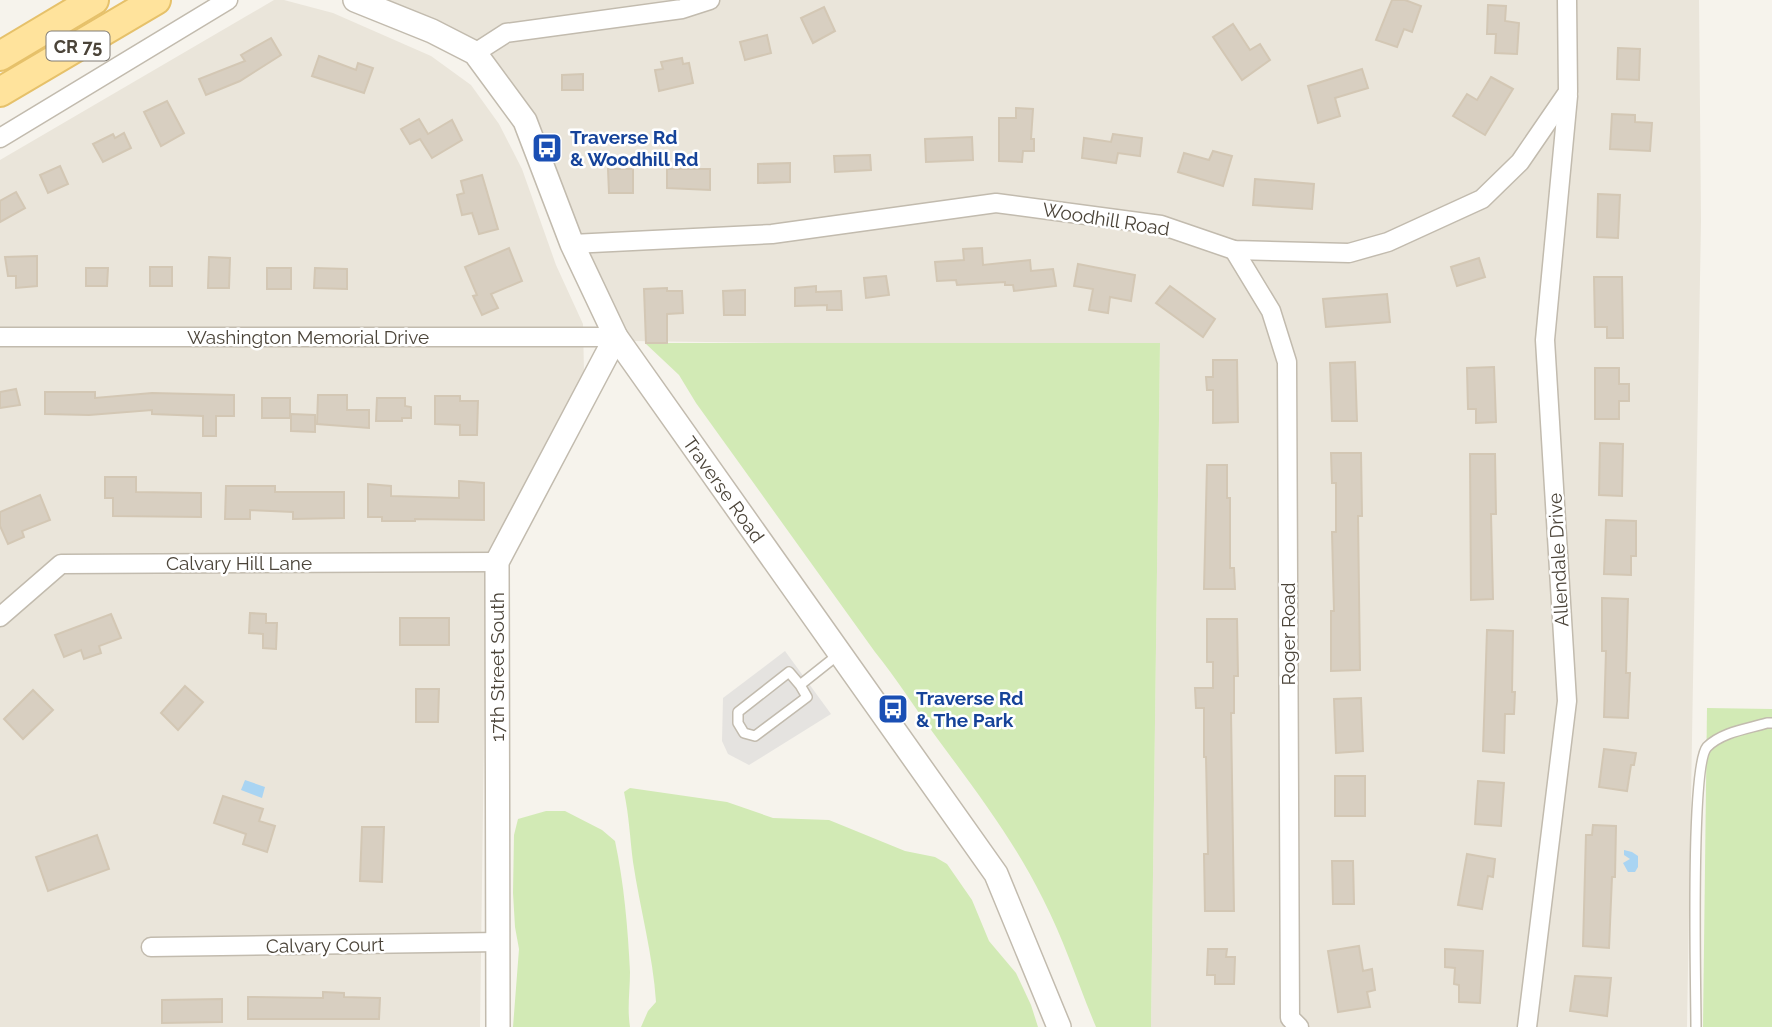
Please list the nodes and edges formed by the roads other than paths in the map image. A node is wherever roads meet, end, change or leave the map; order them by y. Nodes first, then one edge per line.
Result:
1 (94, 0) edge
2 (156, 0) edge
3 (228, 0) edge
4 (710, 0) edge
5 (1567, 0) edge
6 (359, 1) edge
7 (475, 53) junction
8 (0, 56) edge
9 (0, 92) edge
10 (1568, 92) junction
11 (0, 138) edge
12 (572, 244) junction
13 (1234, 250) junction
14 (0, 337) edge
15 (616, 337) junction
16 (497, 562) junction
17 (0, 617) edge
18 (840, 653) junction
19 (800, 685) junction
20 (1772, 723) edge
21 (499, 943) junction
22 (151, 947) dead end
23 (498, 1027) edge
24 (1059, 1027) edge
25 (1299, 1027) edge
26 (1527, 1027) edge
27 (1696, 1027) edge

1 - 8 main road, CR 75
2 - 9 main road, CR 75
3 - 11 street
4 - 7 street
5 - 10 street
6 - 7 street, Traverse Road
7 - 12 street, Traverse Road
10 - 13 street, Woodhill Road
10 - 26 street, Allendale Drive
12 - 13 street, Woodhill Road
12 - 15 street, Traverse Road
13 - 25 street, Roger Road
14 - 15 street, Washington Memorial Drive
15 - 16 street, 17th Street South
15 - 18 street, Traverse Road
16 - 17 street, Calvary Hill Lane
16 - 21 street, 17th Street South
18 - 19 lane
18 - 24 street, Traverse Road
19 - 19 lane
20 - 27 lane
21 - 22 street, Calvary Court
21 - 23 street, 17th Street South

